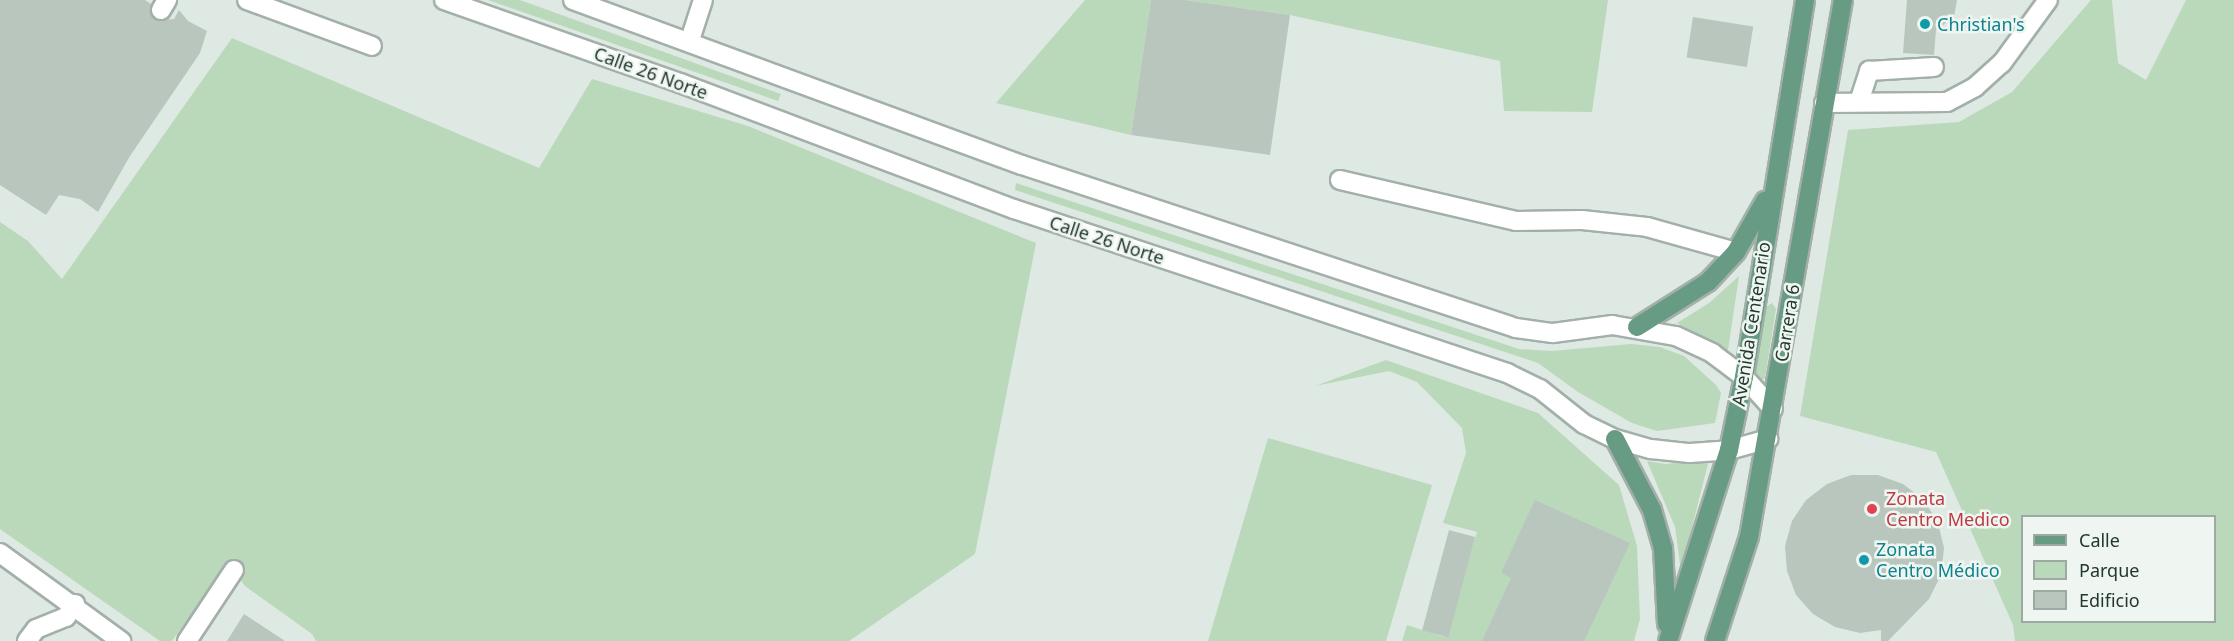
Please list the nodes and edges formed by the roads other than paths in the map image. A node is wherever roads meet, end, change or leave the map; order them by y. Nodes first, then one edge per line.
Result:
1 (247, 0) edge
2 (444, 0) edge
3 (573, 0) edge
4 (703, 0) edge
5 (1805, 0) edge
6 (1843, 0) edge
7 (2048, 0) edge
8 (693, 42) junction
9 (372, 46) dead end
10 (1934, 67) dead end
11 (1859, 102) junction
12 (1824, 103) junction
13 (1340, 180) dead end
14 (1773, 180) junction
15 (1736, 252) junction
16 (1637, 327) junction
17 (1744, 376) junction
18 (1773, 409) junction
19 (1615, 439) junction
20 (1768, 439) junction
21 (1729, 450) junction
22 (0, 553) edge
23 (234, 570) dead end
24 (75, 604) junction
25 (27, 641) edge
26 (121, 641) edge
27 (187, 641) edge
28 (1666, 641) edge
29 (1715, 641) edge

1 - 9 street
2 - 19 street, Calle 26 Norte
3 - 8 street
4 - 8 street
5 - 14 main road, Avenida Centenario
6 - 12 main road, Carrera 6
7 - 11 street
8 - 16 street
10 - 11 street
11 - 12 street
12 - 18 main road, Carrera 6
13 - 15 street
14 - 15 main road
14 - 17 main road, Avenida Centenario
15 - 16 main road
16 - 17 street
17 - 18 street
17 - 21 main road, Avenida Centenario
18 - 20 main road, Carrera 6
19 - 21 street, Calle 26 Norte
19 - 28 main road
20 - 21 street, Calle 26 Norte
20 - 29 main road, Carrera 6
21 - 28 main road, Avenida Centenario
22 - 24 street
23 - 27 street
24 - 25 street
24 - 26 street

